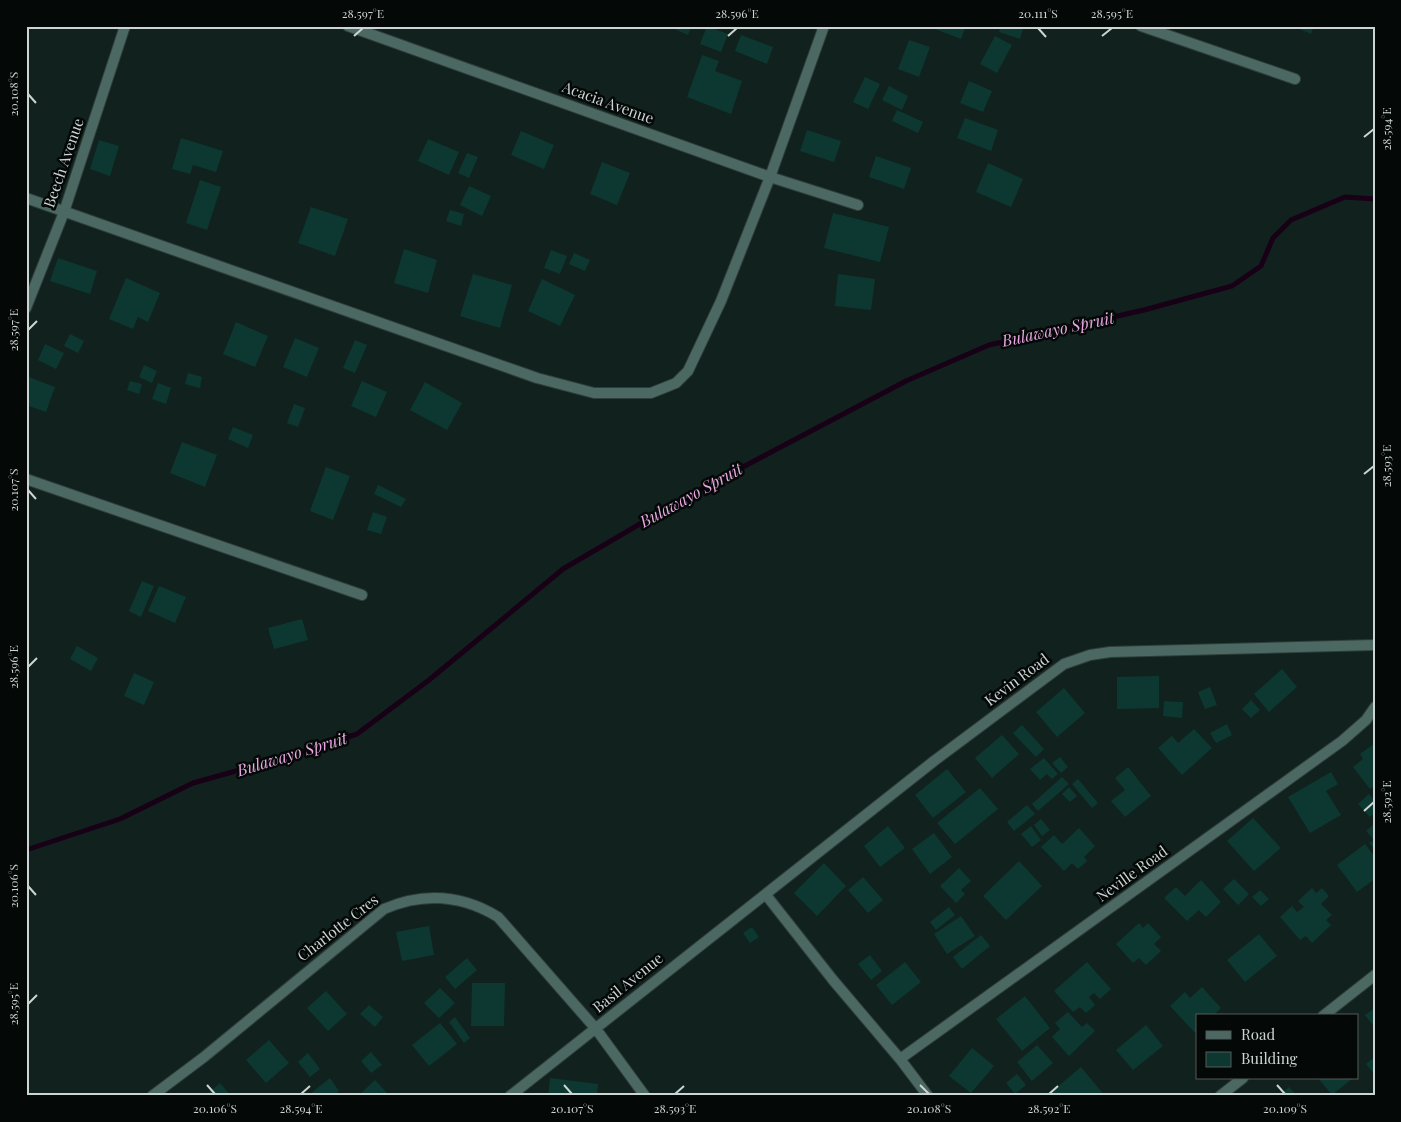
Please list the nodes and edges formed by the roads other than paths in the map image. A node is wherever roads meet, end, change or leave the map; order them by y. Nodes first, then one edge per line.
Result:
1 (125, 26) edge
2 (348, 26) edge
3 (824, 26) edge
4 (1141, 26) edge
5 (1295, 79) dead end
6 (770, 177) junction
7 (26, 198) edge
8 (858, 205) dead end
9 (64, 212) junction
10 (26, 308) edge
11 (26, 479) edge
12 (362, 595) dead end
13 (1375, 645) edge
14 (1375, 707) edge
15 (766, 895) junction
16 (1375, 975) edge
17 (1326, 1014) edge
18 (596, 1029) junction
19 (900, 1059) junction
20 (1240, 1080) edge
21 (152, 1096) edge
22 (510, 1096) edge
23 (645, 1096) edge
24 (928, 1096) edge
25 (1220, 1096) edge

1 - 9 street, Beech Avenue
2 - 6 street, Acacia Avenue
3 - 6 street
4 - 5 street
6 - 8 street, Acacia Avenue
6 - 9 street
7 - 9 street
9 - 10 street, Beech Avenue
11 - 12 street
13 - 15 street, Kevin Road
14 - 19 street, Neville Road
15 - 18 street, Basil Avenue
15 - 19 street
16 - 17 street
18 - 21 street, Charlotte Cres
18 - 22 street, Basil Avenue
18 - 23 street, Charlotte Cres
19 - 24 street
20 - 25 street

